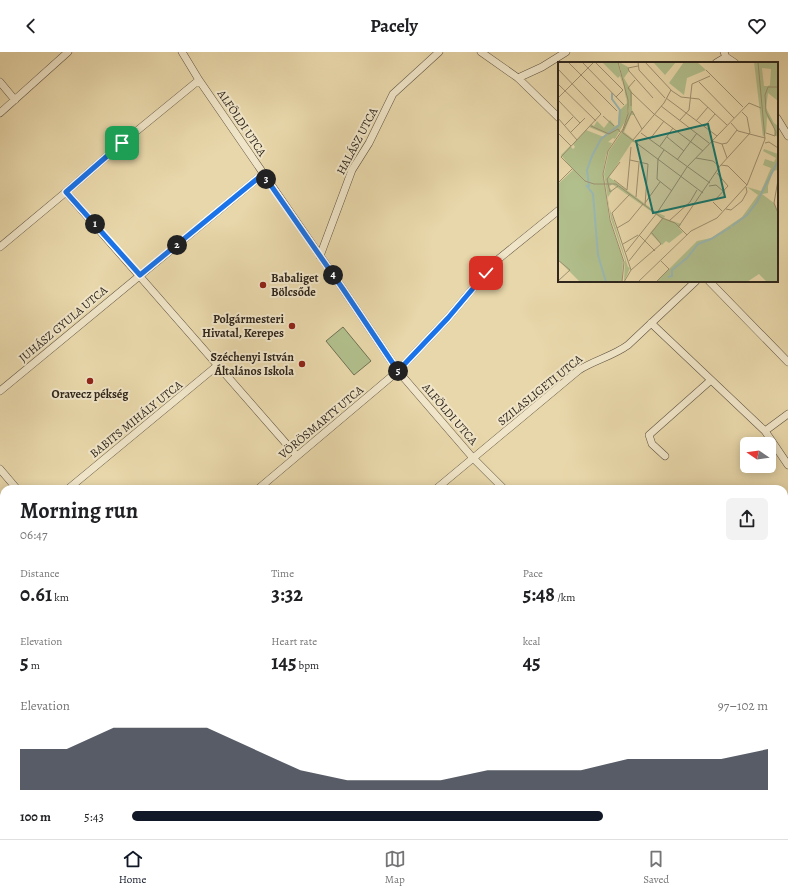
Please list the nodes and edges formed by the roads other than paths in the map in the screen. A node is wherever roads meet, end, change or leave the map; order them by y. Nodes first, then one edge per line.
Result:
1 (68, 52) edge
2 (439, 52) edge
3 (481, 52) edge
4 (566, 52) edge
5 (185, 53) edge
6 (725, 54) edge
7 (717, 62) edge
8 (734, 62) edge
9 (518, 78) junction
10 (199, 80) junction
11 (0, 82) edge
12 (15, 100) junction
13 (0, 113) edge
14 (558, 117) edge
15 (778, 120) edge
16 (788, 136) edge
17 (263, 174) junction
18 (66, 192) junction
19 (558, 211) edge
20 (0, 247) edge
21 (320, 256) junction
22 (140, 275) junction
23 (695, 282) edge
24 (710, 282) edge
25 (651, 322) junction
26 (788, 362) edge
27 (218, 365) junction
28 (398, 371) junction
29 (711, 380) junction
30 (0, 391) edge
31 (788, 414) edge
32 (765, 431) junction
33 (297, 456) junction
34 (665, 456) dead end
35 (473, 458) junction
36 (788, 465) edge
37 (0, 469) edge
38 (14, 485) edge
39 (73, 485) edge
40 (263, 485) edge
41 (441, 485) edge
42 (500, 485) edge

1 - 12 street
2 - 21 street, HALÁSZ UTCA
3 - 9 street
4 - 9 street
5 - 10 street, ALFÖLDI UTCA
6 - 7 street
6 - 8 street
9 - 14 street
10 - 17 street, ALFÖLDI UTCA
10 - 18 street
11 - 12 street
12 - 13 street
15 - 16 street
17 - 21 street, ALFÖLDI UTCA
17 - 22 street, JUHÁSZ GYULA UTCA
18 - 20 street
18 - 22 street
19 - 28 street, VÖRÖSMARTY UTCA
21 - 28 street, ALFÖLDI UTCA
22 - 27 street
22 - 30 street, JUHÁSZ GYULA UTCA
23 - 25 street, SZILASLIGETI UTCA
24 - 26 street
25 - 29 street
25 - 35 street, SZILASLIGETI UTCA
27 - 33 street
27 - 39 street, BABITS MIHÁLY UTCA
28 - 33 street, VÖRÖSMARTY UTCA
28 - 35 street, ALFÖLDI UTCA
29 - 32 street
29 - 34 street
31 - 32 street
32 - 36 street
33 - 40 street, VÖRÖSMARTY UTCA
35 - 41 street, SZILASLIGETI UTCA
35 - 42 street, ALFÖLDI UTCA
37 - 38 street

